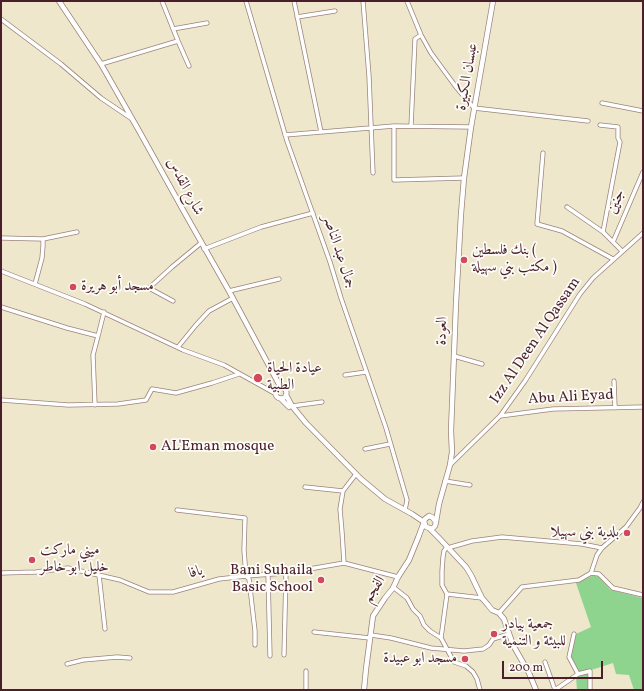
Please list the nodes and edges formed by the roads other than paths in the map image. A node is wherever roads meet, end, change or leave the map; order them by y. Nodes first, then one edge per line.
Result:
1 (59, 1) edge
2 (162, 1) edge
3 (246, 1) edge
4 (294, 1) edge
5 (363, 1) edge
6 (407, 1) edge
7 (493, 1) edge
8 (335, 10) dead end
9 (297, 17) junction
10 (1, 19) edge
11 (207, 23) dead end
12 (173, 29) junction
13 (421, 35) junction
14 (178, 41) junction
15 (101, 64) junction
16 (189, 66) dead end
17 (602, 103) dead end
18 (474, 108) junction
19 (643, 111) edge
20 (133, 120) junction
21 (588, 121) dead end
22 (600, 125) dead end
23 (394, 126) junction
24 (411, 126) junction
25 (471, 127) junction
26 (371, 128) junction
27 (321, 132) junction
28 (285, 135) junction
29 (543, 153) dead end
30 (467, 158) joint
31 (643, 172) edge
32 (373, 173) dead end
33 (464, 178) junction
34 (567, 207) dead end
35 (313, 213) junction
36 (77, 232) dead end
37 (603, 232) junction
38 (643, 233) edge
39 (1, 238) edge
40 (43, 239) junction
41 (613, 242) junction
42 (201, 243) junction
43 (204, 249) junction
44 (622, 251) junction
45 (613, 260) junction
46 (1, 271) edge
47 (278, 279) dead end
48 (35, 284) junction
49 (229, 291) junction
50 (233, 298) junction
51 (173, 301) dead end
52 (1, 307) edge
53 (104, 312) junction
54 (98, 336) junction
55 (178, 347) junction
56 (454, 356) junction
57 (482, 364) dead end
58 (366, 372) junction
59 (239, 374) junction
60 (345, 375) dead end
61 (614, 381) dead end
62 (281, 388) junction
63 (276, 394) junction
64 (284, 397) junction
65 (1, 400) edge
66 (322, 402) dead end
67 (95, 405) junction
68 (292, 406) junction
69 (643, 407) edge
70 (615, 408) junction
71 (500, 416) junction
72 (390, 444) junction
73 (365, 449) dead end
74 (450, 465) junction
75 (356, 475) junction
76 (445, 481) junction
77 (470, 485) dead end
78 (305, 487) dead end
79 (342, 491) junction
80 (643, 502) edge
81 (439, 504) junction
82 (641, 509) edge
83 (177, 510) dead end
84 (405, 510) junction
85 (426, 519) junction
86 (436, 522) junction
87 (428, 528) junction
88 (420, 533) junction
89 (439, 538) junction
90 (448, 546) junction
91 (602, 548) junction
92 (344, 563) junction
93 (286, 573) junction
94 (591, 573) junction
95 (1, 574) edge
96 (268, 574) junction
97 (99, 575) junction
98 (246, 576) junction
99 (398, 577) junction
100 (393, 587) junction
101 (446, 594) junction
102 (643, 595) edge
103 (482, 598) junction
104 (500, 612) junction
105 (105, 628) dead end
106 (314, 632) dead end
107 (509, 634) junction
108 (574, 634) dead end
109 (370, 637) junction
110 (441, 638) junction
111 (255, 646) dead end
112 (448, 650) junction
113 (284, 655) dead end
114 (270, 656) dead end
115 (130, 658) dead end
116 (545, 662) dead end
117 (67, 664) dead end
118 (306, 671) dead end
119 (578, 674) junction
120 (306, 690) edge
121 (364, 690) edge
122 (480, 690) edge
123 (538, 690) edge
124 (555, 690) edge
125 (590, 690) edge

1 - 15 main road, شارع القدس
2 - 12 street
3 - 28 street, جمال عبد الناصر
4 - 9 street
5 - 26 street
6 - 13 street
7 - 18 main road, عبسان الكبيرة
8 - 9 street
9 - 27 street
10 - 20 street
11 - 12 street
12 - 14 street
13 - 18 street
13 - 24 street
14 - 15 street
14 - 16 street
15 - 20 main road, شارع القدس
17 - 19 street
18 - 21 street
18 - 25 main road, عبسان الكبيرة
20 - 42 main road, شارع القدس
22 - 37 street
23 - 24 street
23 - 26 street
23 - 33 street
24 - 25 street
25 - 30 main road, عبسان الكبيرة
26 - 27 street
26 - 32 street
27 - 28 street
28 - 35 street, جمال عبد الناصر
29 - 45 street
30 - 33 main road, العودة
31 - 41 street, جنين
33 - 56 main road, العودة
34 - 37 street
35 - 43 street
35 - 58 street, جمال عبد الناصر
36 - 40 street
37 - 41 street
38 - 44 street, Izz Al Deen Al Qassam
39 - 40 street
40 - 48 street
41 - 44 street
42 - 43 main road, شارع القدس
42 - 51 street
43 - 49 main road, شارع القدس
44 - 45 street, Izz Al Deen Al Qassam
45 - 71 street, Izz Al Deen Al Qassam
46 - 48 street
47 - 49 street
48 - 53 street
49 - 50 main road, شارع القدس
50 - 55 street
50 - 62 main road, شارع القدس
52 - 54 street
53 - 54 street
53 - 55 street
54 - 67 street
55 - 59 street
56 - 57 street
56 - 74 main road, العودة
58 - 60 street
58 - 72 street, جمال عبد الناصر
59 - 63 street
59 - 67 street
61 - 70 street
62 - 63 main road
62 - 64 main road
63 - 64 main road
64 - 68 main road
64 - 75 main road
65 - 67 street
66 - 68 street
68 - 75 main road
69 - 70 street, Abu Ali Eyad
70 - 71 street, Abu Ali Eyad
71 - 74 street, Izz Al Deen Al Qassam
72 - 73 street
72 - 84 street, جمال عبد الناصر
74 - 76 main road, العودة
75 - 79 street
75 - 84 main road
76 - 77 street
76 - 81 main road, العودة
78 - 79 street
79 - 92 street
80 - 82 street
81 - 85 main road, العودة
81 - 86 main road, العودة
82 - 91 street
83 - 98 street
84 - 85 main road
85 - 86 main road
85 - 87 main road
85 - 88 main road, الفجم
86 - 87 main road
86 - 89 main road
87 - 88 main road
87 - 89 main road
88 - 99 main road, الفجم
89 - 90 main road
90 - 91 street
90 - 101 street
90 - 103 main road
90 - 104 main road
91 - 94 street
92 - 93 street, يافا
92 - 99 street, يافا
93 - 96 street, يافا
93 - 113 street
94 - 102 street
94 - 104 street
95 - 97 street, يافا
96 - 98 street, يافا
96 - 114 street
97 - 98 street, يافا
97 - 105 street
98 - 111 street
99 - 100 main road, الفجم
100 - 109 main road, الفجم
100 - 110 street
101 - 103 street
101 - 110 street
103 - 104 main road
104 - 107 main road
104 - 123 main road
106 - 109 street
107 - 112 street
107 - 123 main road
108 - 119 street
109 - 112 street
109 - 121 main road, الفجم
110 - 112 street
112 - 122 street
115 - 117 street
116 - 124 street
118 - 120 street
119 - 124 street
119 - 125 street

